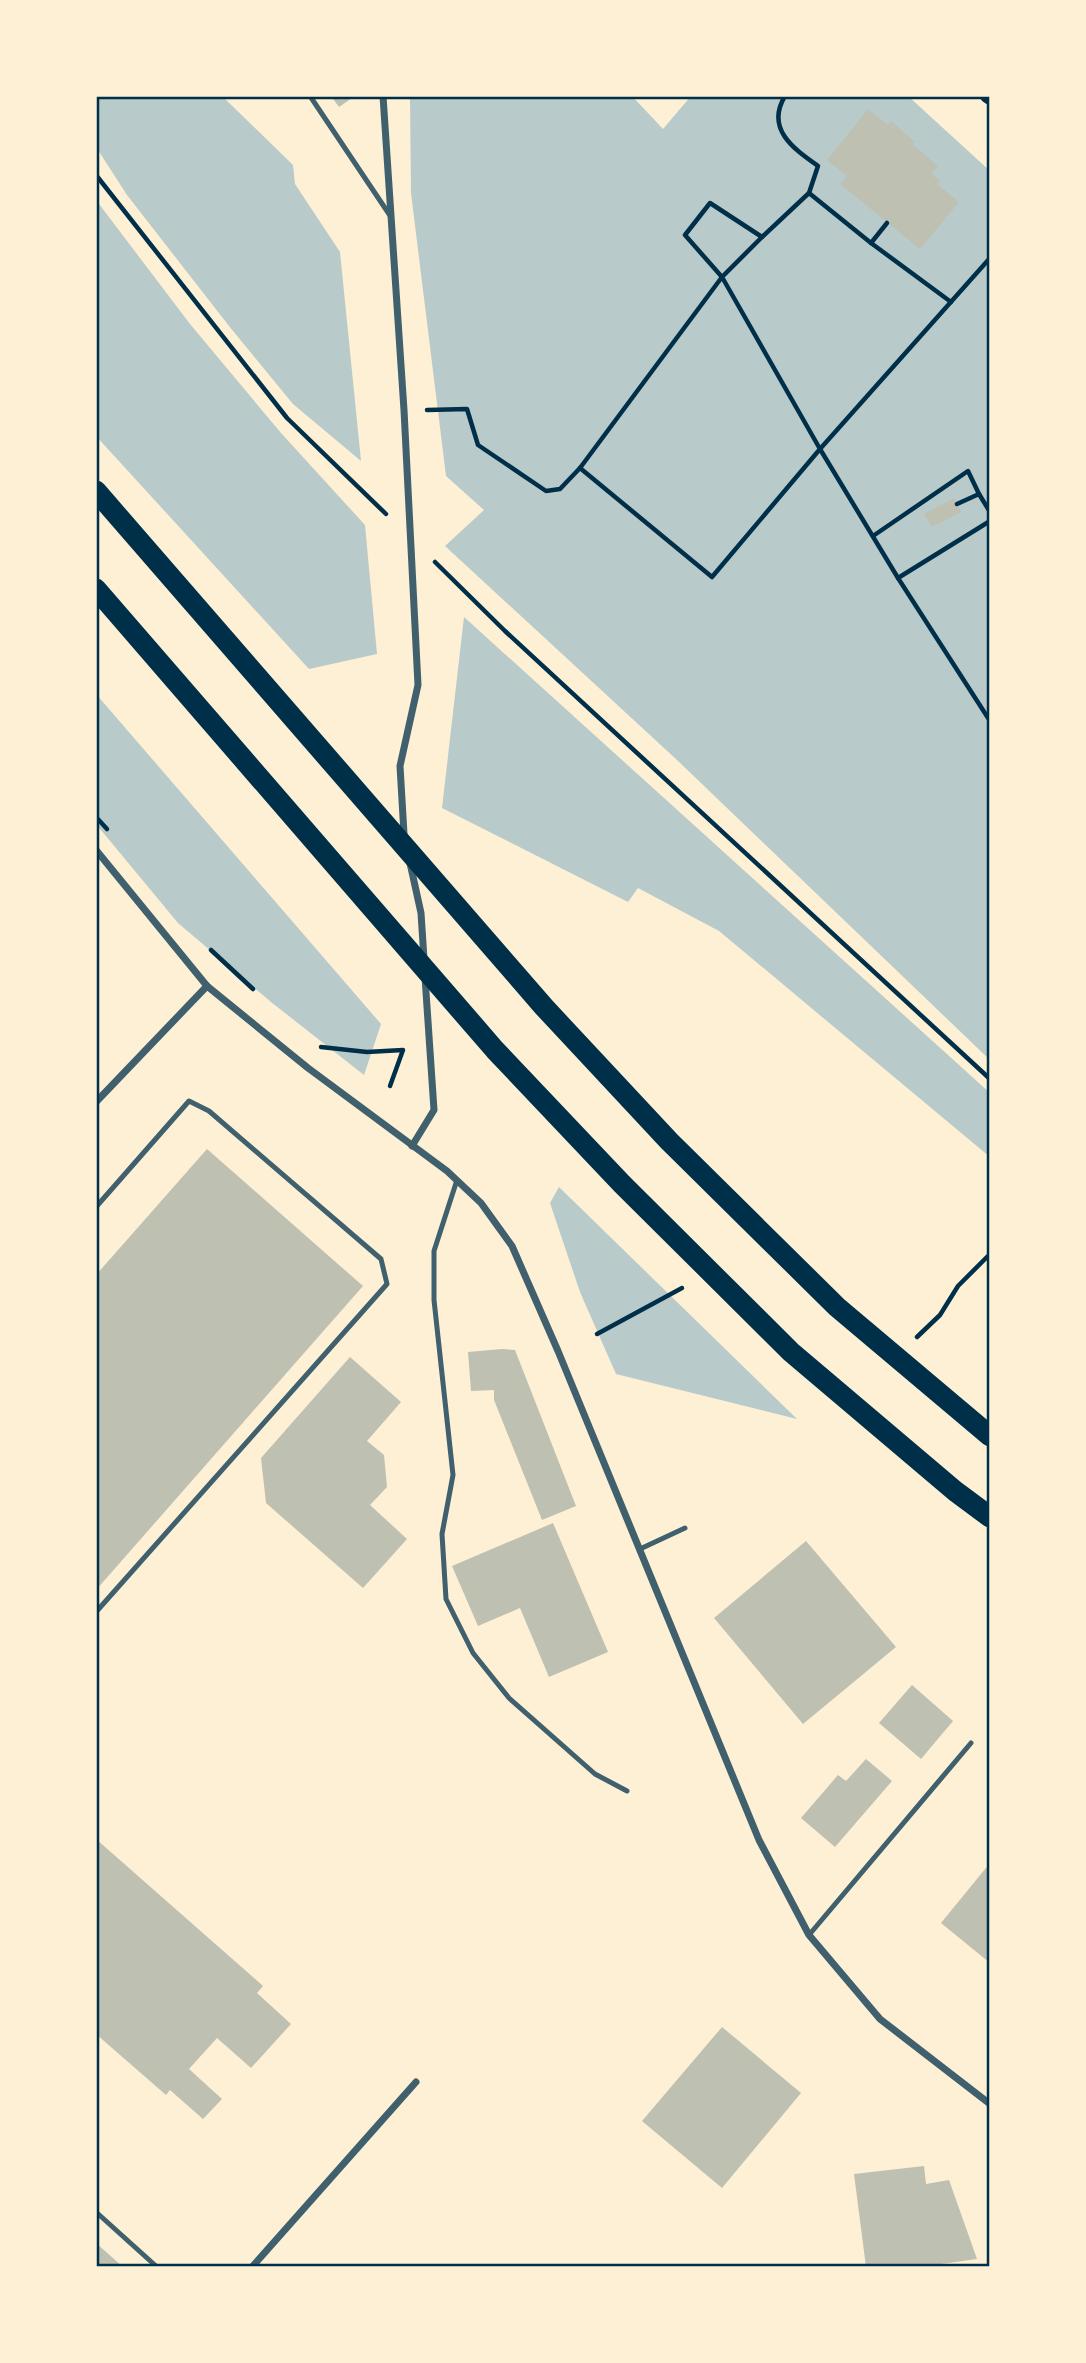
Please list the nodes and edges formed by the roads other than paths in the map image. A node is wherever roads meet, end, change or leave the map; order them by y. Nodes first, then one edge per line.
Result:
1 (310, 96) edge
2 (383, 96) edge
3 (391, 217) junction
4 (96, 491) edge
5 (96, 589) edge
6 (96, 850) edge
7 (207, 986) junction
8 (96, 1102) edge
9 (412, 1146) junction
10 (457, 1180) junction
11 (96, 1207) edge
12 (990, 1436) edge
13 (990, 1517) edge
14 (685, 1528) dead end
15 (640, 1549) junction
16 (96, 1612) edge
17 (971, 1743) dead end
18 (626, 1791) dead end
19 (809, 1935) junction
20 (416, 2082) dead end
21 (990, 2104) edge
22 (96, 2212) edge
23 (157, 2267) edge
24 (252, 2267) edge

1 - 3 lane
2 - 3 street
3 - 9 street
4 - 12 highway
5 - 13 highway
6 - 7 street
7 - 8 street
7 - 9 street
9 - 10 street
10 - 15 street
10 - 18 lane
11 - 16 lane
14 - 15 lane
15 - 19 street
17 - 19 lane
19 - 21 street
20 - 24 street
22 - 23 lane

